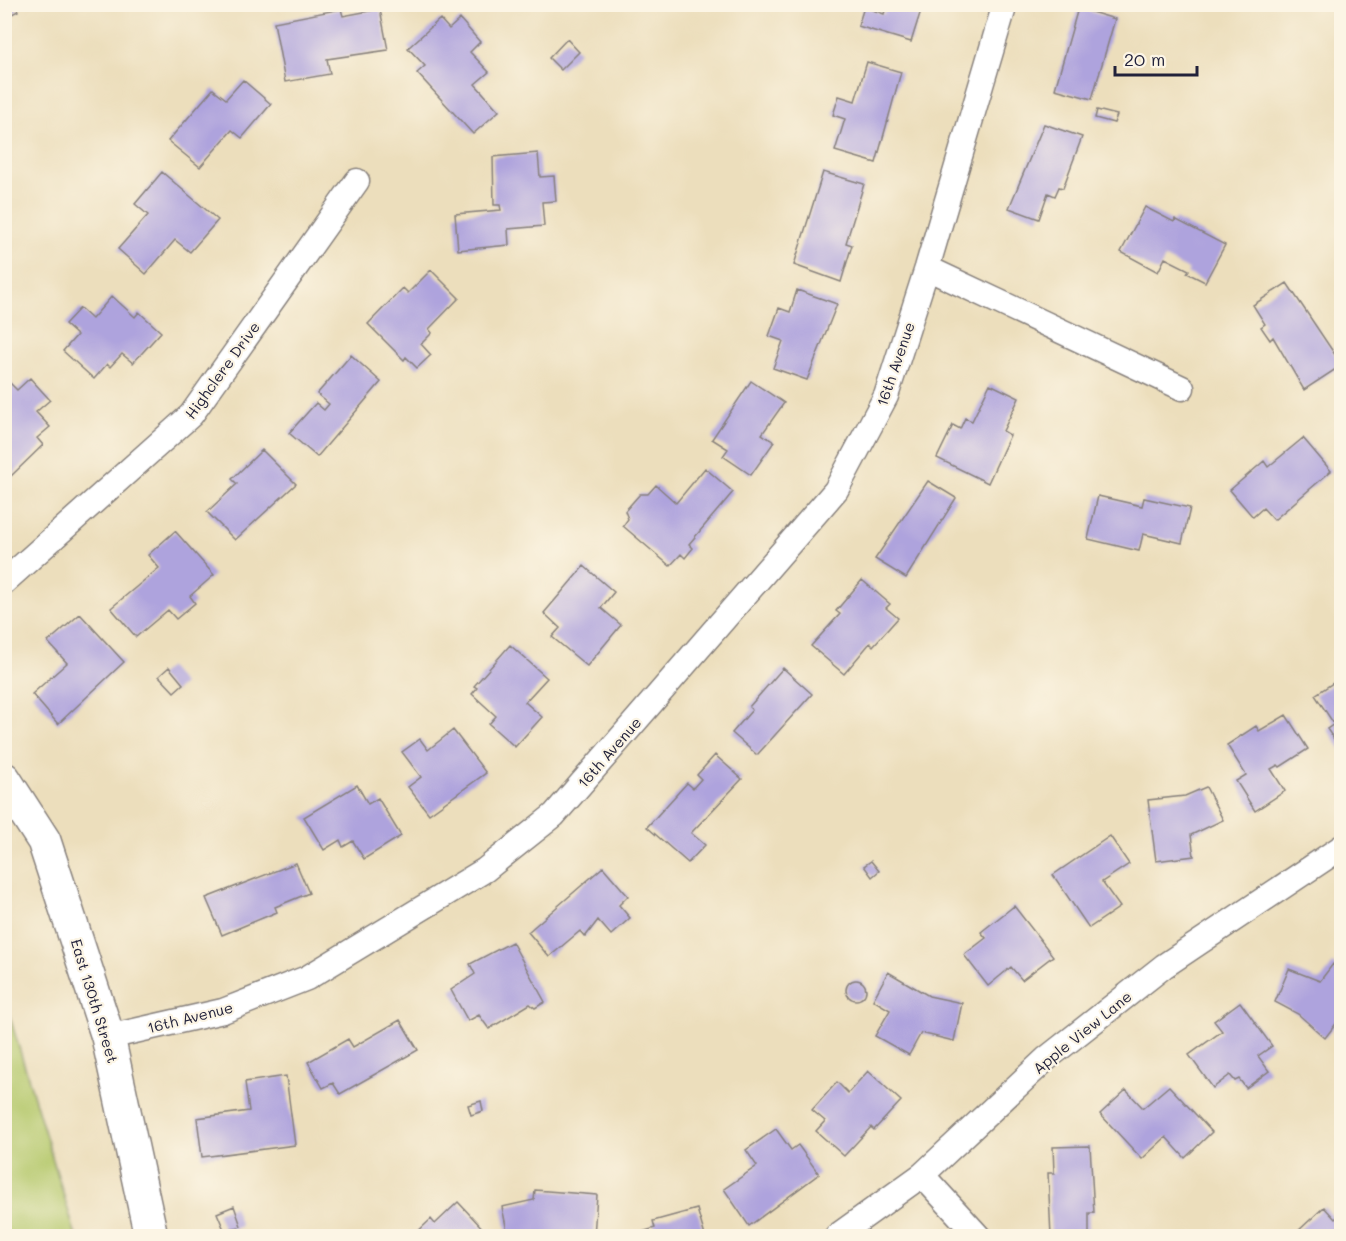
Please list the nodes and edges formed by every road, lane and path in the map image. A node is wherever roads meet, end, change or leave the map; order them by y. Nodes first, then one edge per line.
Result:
1 (1005, 4) edge
2 (357, 181) dead end
3 (927, 268) junction
4 (1182, 388) dead end
5 (4, 582) edge
6 (4, 779) edge
7 (1341, 847) edge
8 (108, 1037) junction
9 (922, 1175) junction
10 (151, 1236) edge
11 (837, 1236) edge
12 (978, 1236) edge

1 - 3 street, 16th Avenue
2 - 5 street, Highclere Drive
3 - 4 street
3 - 8 street, 16th Avenue
6 - 8 street, East 130th Street
7 - 9 street, Apple View Lane
8 - 10 street, East 130th Street
9 - 11 street, Apple View Lane
9 - 12 street

